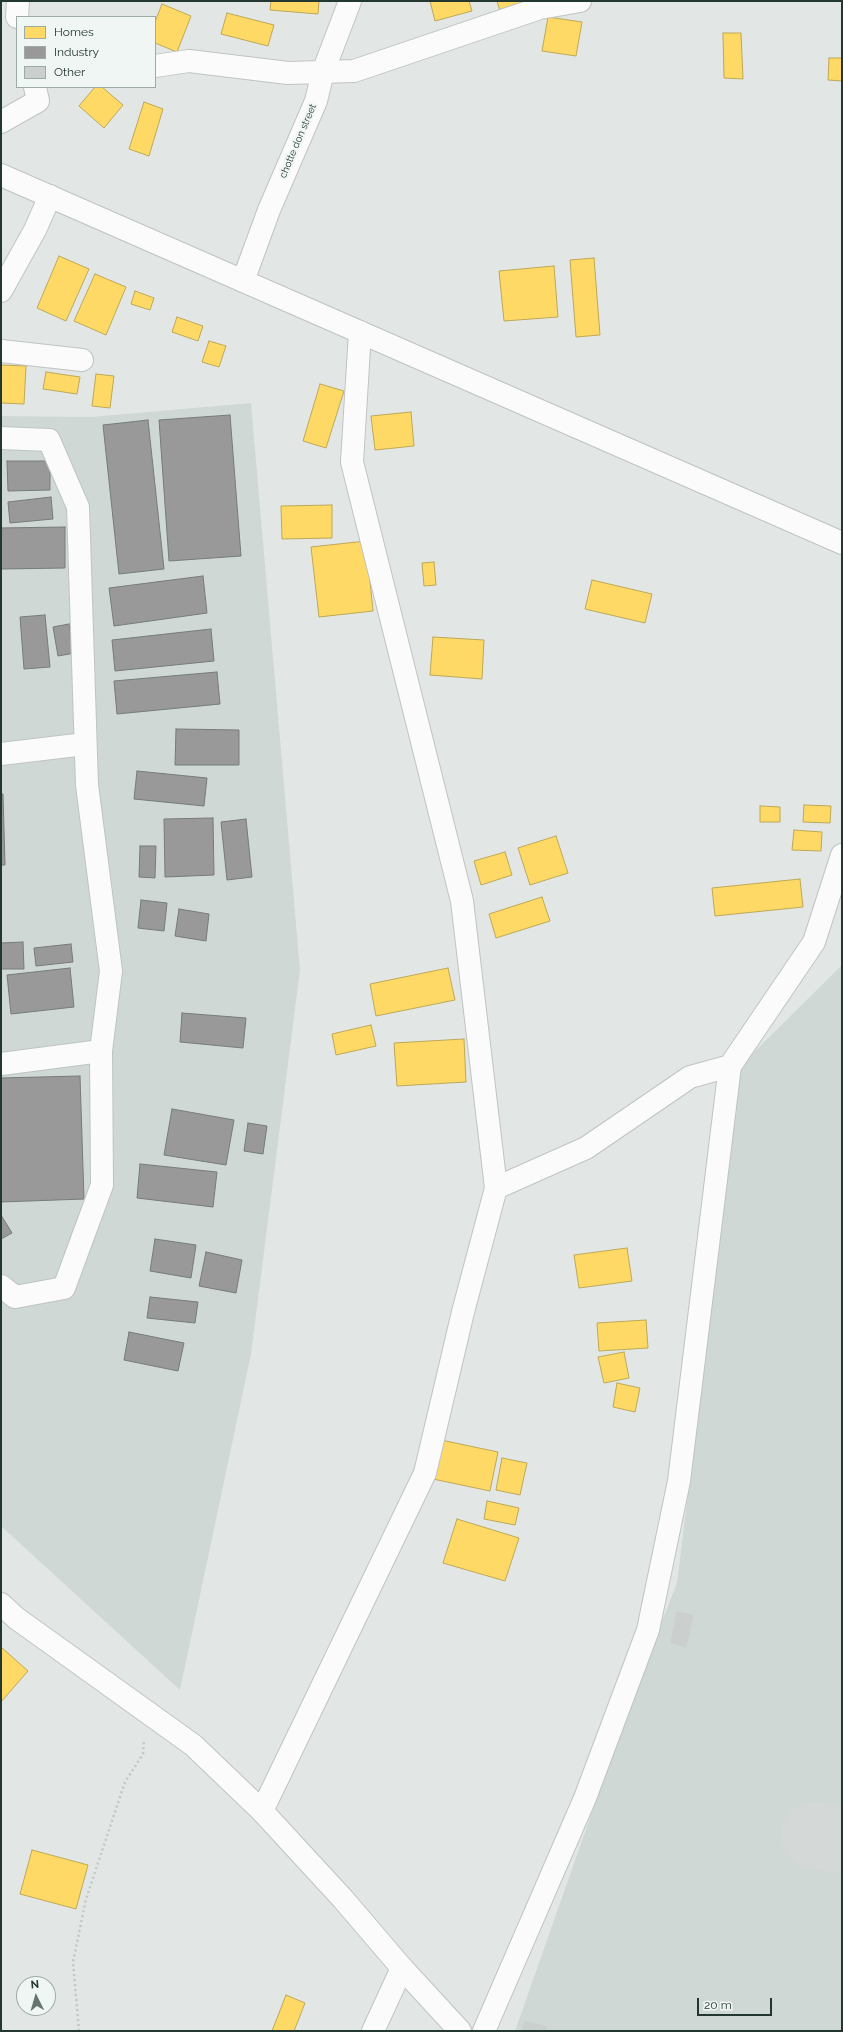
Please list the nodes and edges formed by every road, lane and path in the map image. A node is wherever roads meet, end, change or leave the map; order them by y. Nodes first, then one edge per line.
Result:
1 (18, 1) edge
2 (350, 1) edge
3 (580, 1) edge
4 (17, 16) edge
5 (156, 66) edge
6 (324, 72) junction
7 (41, 92) edge
8 (1, 122) edge
9 (1, 175) edge
10 (50, 196) junction
11 (243, 281) junction
12 (1, 291) edge
13 (360, 332) junction
14 (1, 352) edge
15 (82, 360) dead end
16 (1, 438) edge
17 (842, 543) edge
18 (86, 744) junction
19 (1, 754) edge
20 (842, 855) edge
21 (101, 1051) junction
22 (1, 1064) edge
23 (730, 1066) junction
24 (496, 1188) junction
25 (1, 1286) edge
26 (1, 1604) edge
27 (147, 1710) junction
28 (262, 1811) junction
29 (402, 1968) junction
30 (79, 2031) edge
31 (374, 2031) edge
32 (460, 2031) edge
33 (484, 2031) edge

1 - 4 street
2 - 6 street, chotte don street
3 - 6 street
5 - 6 street
6 - 11 street, chotte don street
7 - 8 street
9 - 10 street
10 - 11 street
10 - 12 street
11 - 13 street
13 - 17 street
13 - 24 street
14 - 15 street
16 - 18 street
18 - 19 street
18 - 21 street
20 - 23 street
21 - 22 street
21 - 25 street
23 - 24 street
23 - 33 street
24 - 28 street
26 - 27 street
27 - 28 street
27 - 30 path
28 - 29 street
29 - 31 street
29 - 32 street

